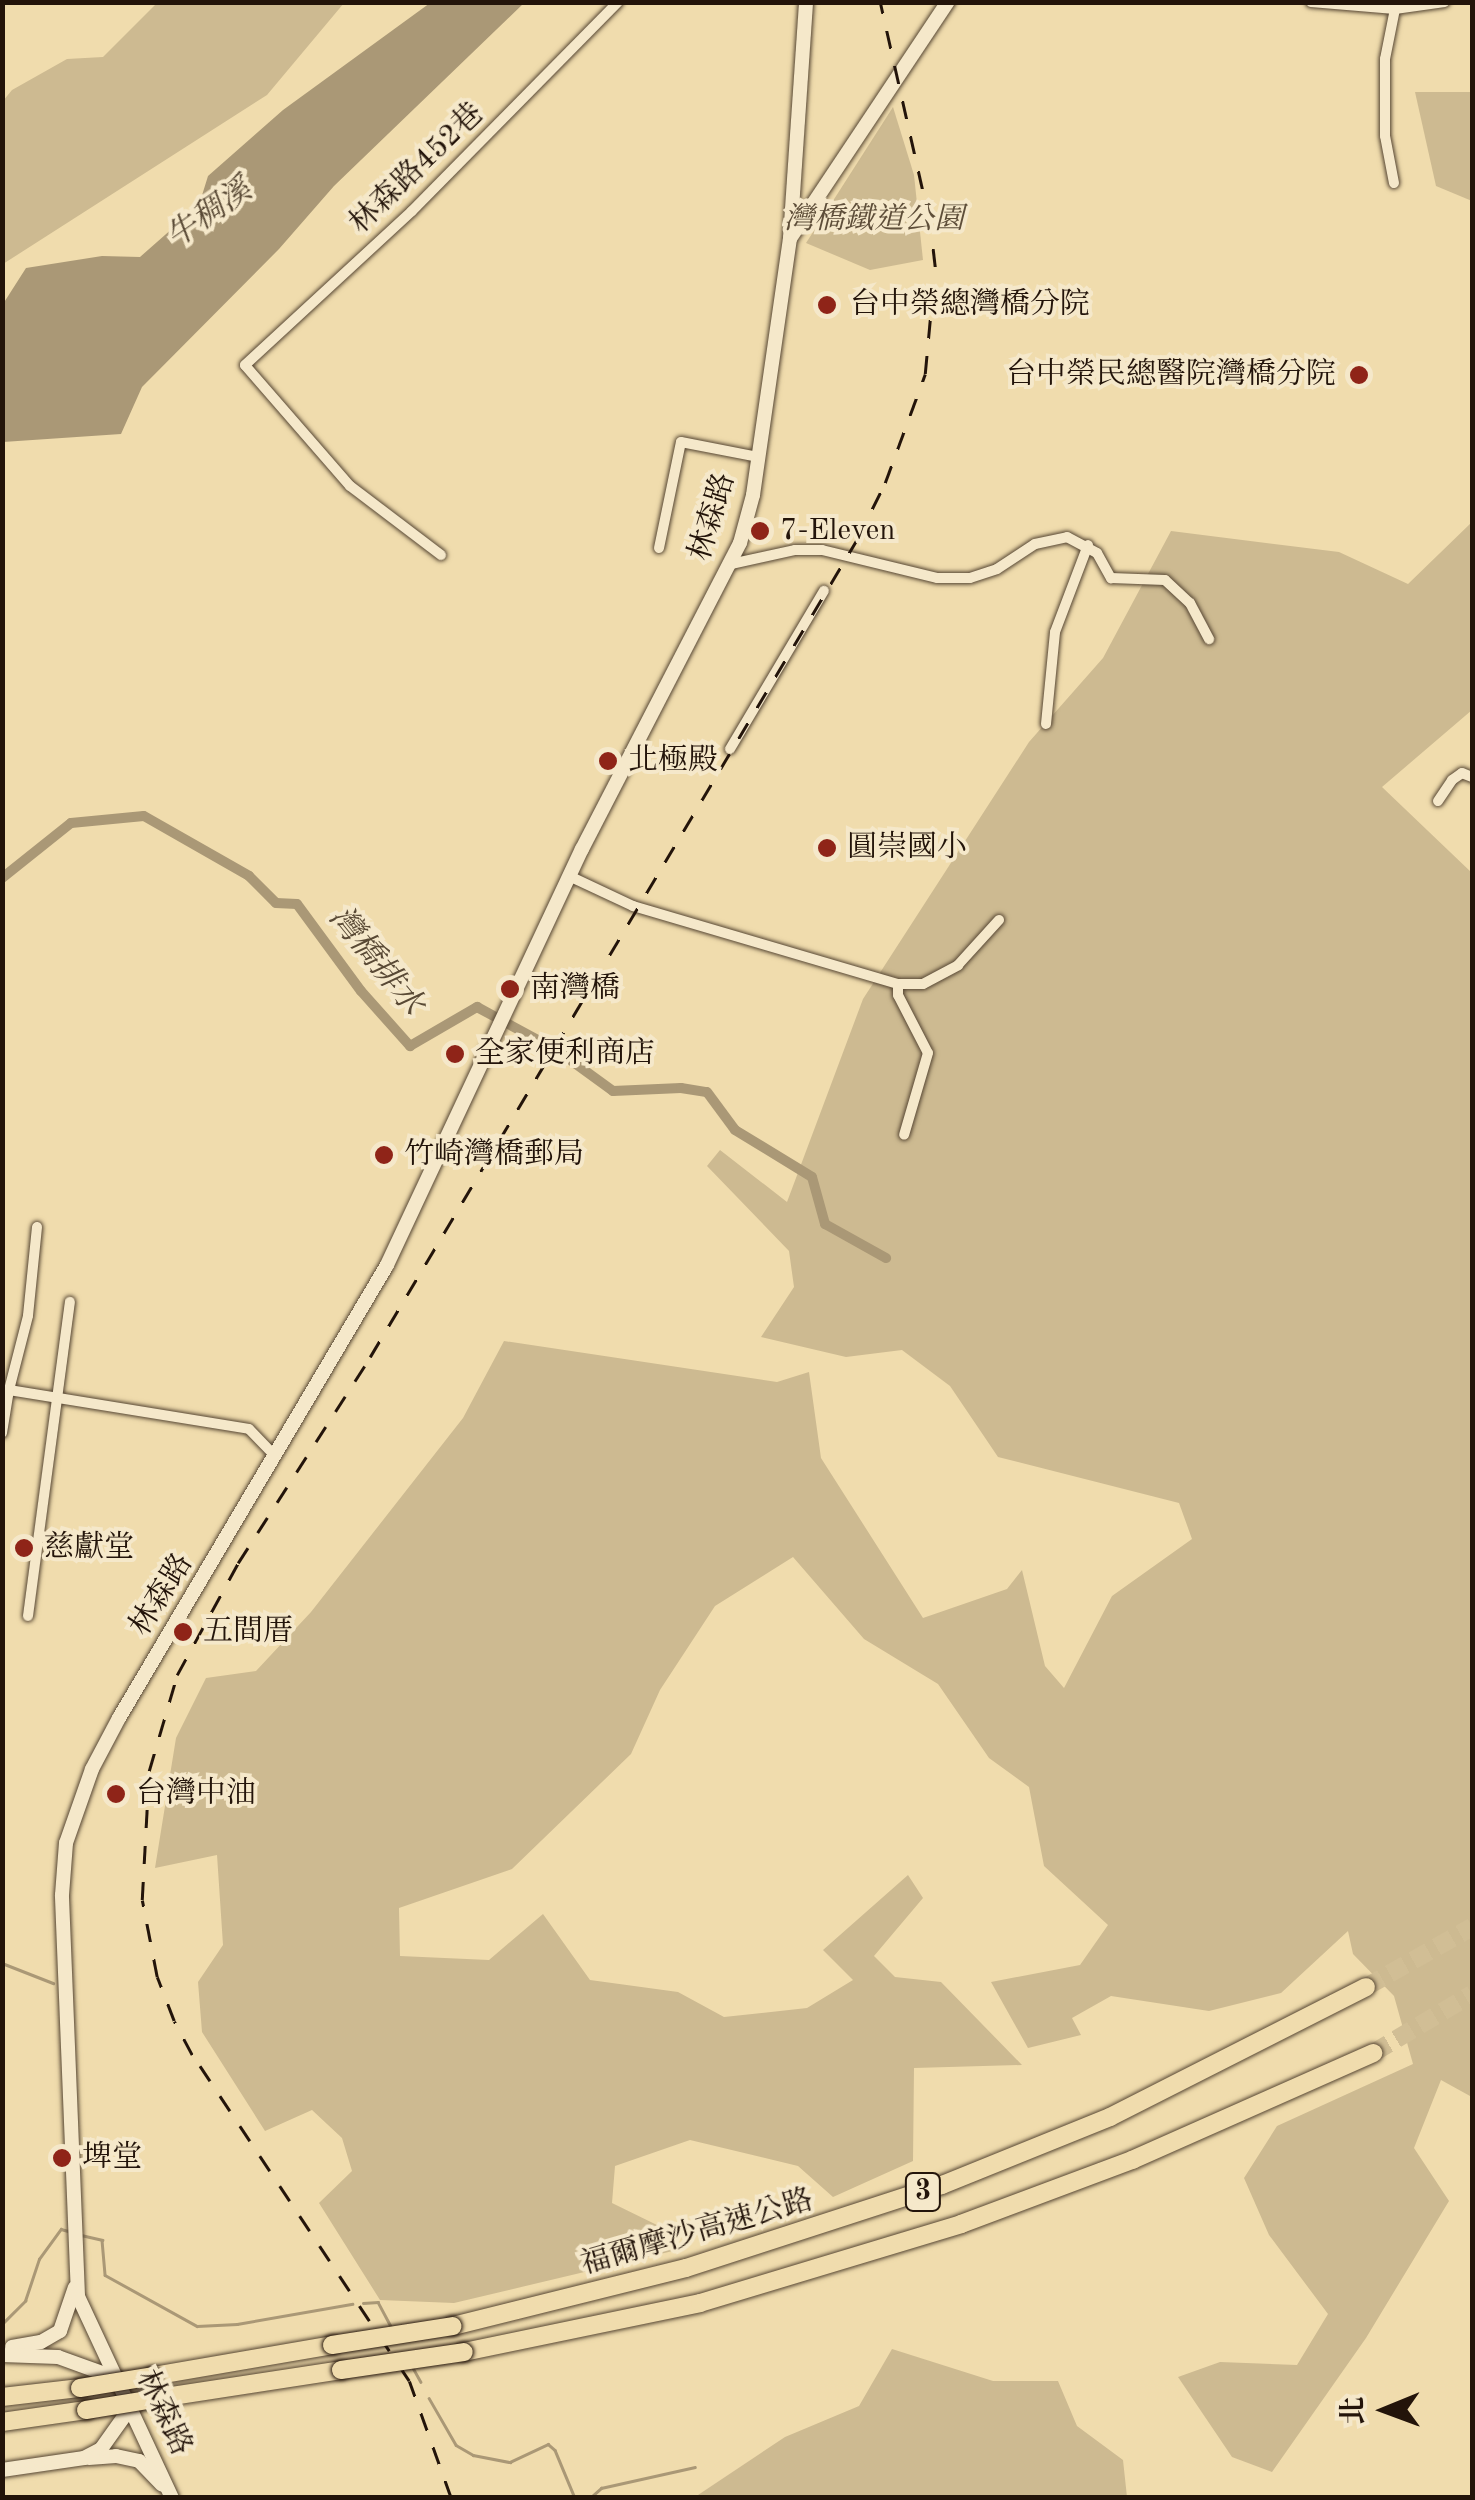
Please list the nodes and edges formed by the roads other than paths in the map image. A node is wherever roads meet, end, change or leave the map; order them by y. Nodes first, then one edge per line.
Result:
1 (618, 2) edge
2 (806, 2) edge
3 (948, 2) edge
4 (1311, 2) edge
5 (1445, 2) edge
6 (1395, 9) junction
7 (1394, 182) dead end
8 (790, 238) junction
9 (758, 458) junction
10 (1088, 545) junction
11 (659, 548) dead end
12 (441, 555) dead end
13 (731, 564) junction
14 (824, 591) dead end
15 (1209, 638) dead end
16 (1046, 724) dead end
17 (730, 749) dead end
18 (1472, 777) edge
19 (1438, 800) dead end
20 (568, 876) junction
21 (999, 920) dead end
22 (898, 984) junction
23 (904, 1134) dead end
24 (37, 1227) dead end
25 (70, 1302) dead end
26 (9, 1390) junction
27 (57, 1398) junction
28 (2, 1433) edge
29 (276, 1456) junction
30 (28, 1616) dead end
31 (1366, 1986) tunnel mouth
32 (1373, 2053) tunnel mouth
33 (77, 2282) junction
34 (2, 2352) edge
35 (116, 2378) junction
36 (4, 2396) edge
37 (131, 2407) junction
38 (2, 2422) edge
39 (84, 2458) junction
40 (2, 2470) edge
41 (171, 2496) edge

1 - 12 street, 林森路452巷
2 - 8 main road, 林森路
3 - 8 main road
4 - 6 street
5 - 6 street
6 - 7 street
8 - 9 main road, 林森路
9 - 11 street
9 - 13 main road, 林森路
10 - 13 street
10 - 15 street
10 - 16 street
13 - 20 main road, 林森路
14 - 17 street
18 - 19 street
20 - 22 street
20 - 29 main road, 林森路
21 - 22 street
22 - 23 street
24 - 26 street
25 - 27 street
26 - 27 street
26 - 28 street
27 - 29 street
27 - 30 street
29 - 33 main road, 林森路
31 - 36 highway, 福爾摩沙高速公路 / 3, bridge
32 - 38 highway, 福爾摩沙高速公路 / 3, bridge
33 - 34 main road
33 - 35 main road, 林森路
34 - 35 main road
35 - 37 main road, 林森路
37 - 39 main road
37 - 41 main road, 林森路
39 - 40 main road
39 - 41 main road

